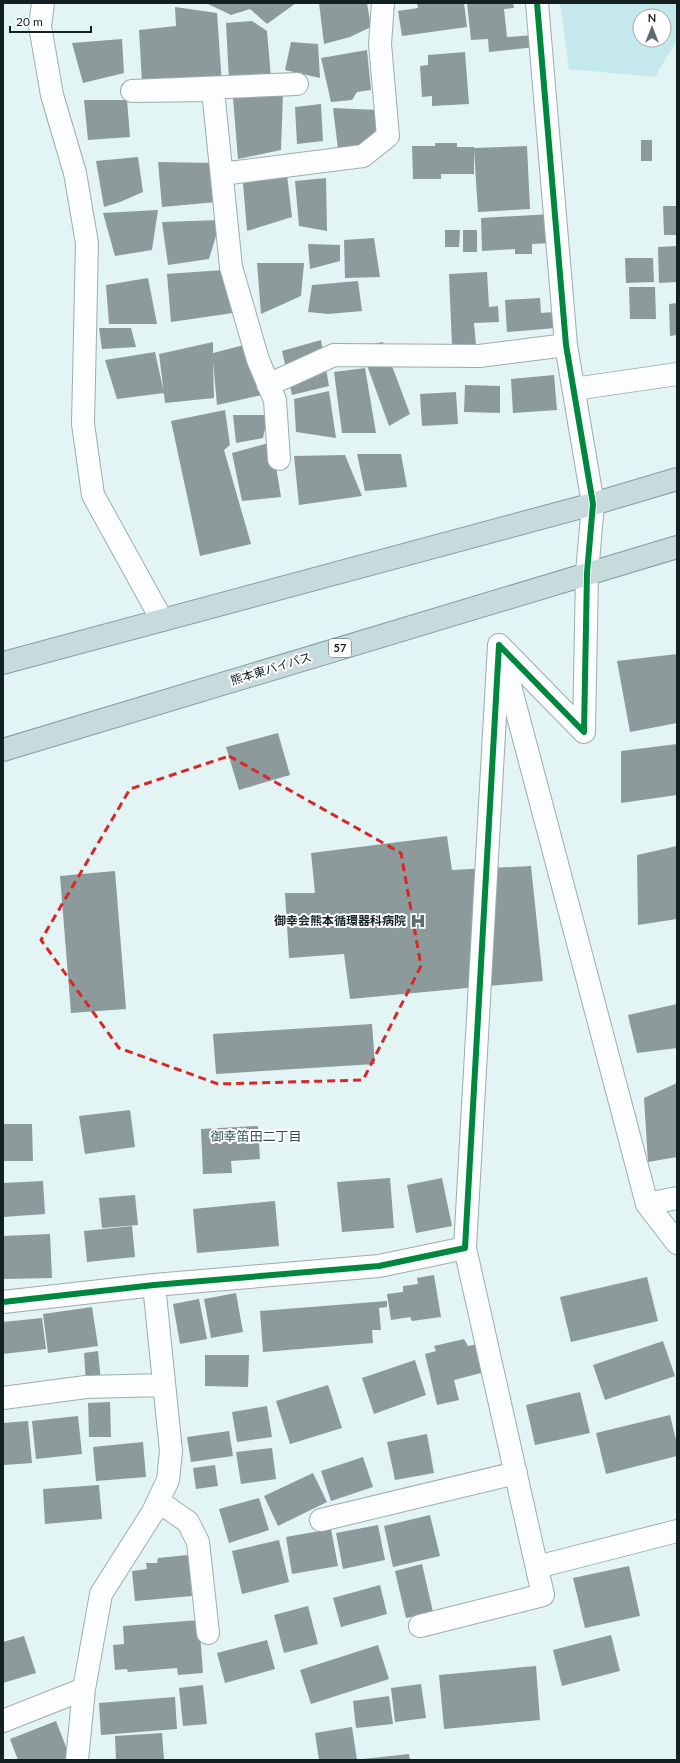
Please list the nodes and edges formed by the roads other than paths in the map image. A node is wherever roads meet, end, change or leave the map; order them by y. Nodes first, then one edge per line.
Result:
1 (44, 3) edge
2 (383, 3) edge
3 (537, 3) edge
4 (297, 84) dead end
5 (222, 174) junction
6 (566, 345) junction
7 (677, 374) edge
8 (268, 385) junction
9 (574, 388) junction
10 (280, 459) dead end
11 (677, 479) edge
12 (593, 504) junction
13 (677, 548) edge
14 (587, 573) junction
15 (162, 620) junction
16 (499, 644) junction
17 (3, 663) edge
18 (3, 750) edge
19 (677, 1198) edge
20 (646, 1204) junction
21 (677, 1243) edge
22 (464, 1248) junction
23 (154, 1285) junction
24 (3, 1302) edge
25 (164, 1385) junction
26 (3, 1398) edge
27 (516, 1473) junction
28 (158, 1501) junction
29 (321, 1520) dead end
30 (677, 1531) edge
31 (537, 1567) junction
32 (420, 1626) dead end
33 (208, 1634) dead end
34 (84, 1689) junction
35 (3, 1721) edge
36 (77, 1760) edge

1 - 15 street
2 - 5 street
3 - 6 street
4 - 5 street
5 - 8 street
6 - 8 street
6 - 9 street
7 - 9 street
8 - 10 street
9 - 12 street
11 - 12 highway
12 - 14 street
12 - 15 highway
13 - 14 highway, 熊本東バイパス / 57
14 - 16 street
14 - 18 highway, 熊本東バイパス / 57
15 - 17 highway
16 - 20 street
16 - 22 street
19 - 20 street
20 - 21 street
22 - 23 street
22 - 27 street
23 - 24 street
23 - 25 street
25 - 26 street
25 - 28 street
27 - 29 street
27 - 31 street
28 - 33 street
28 - 34 street
30 - 31 street
31 - 32 street
34 - 35 street
34 - 36 street

